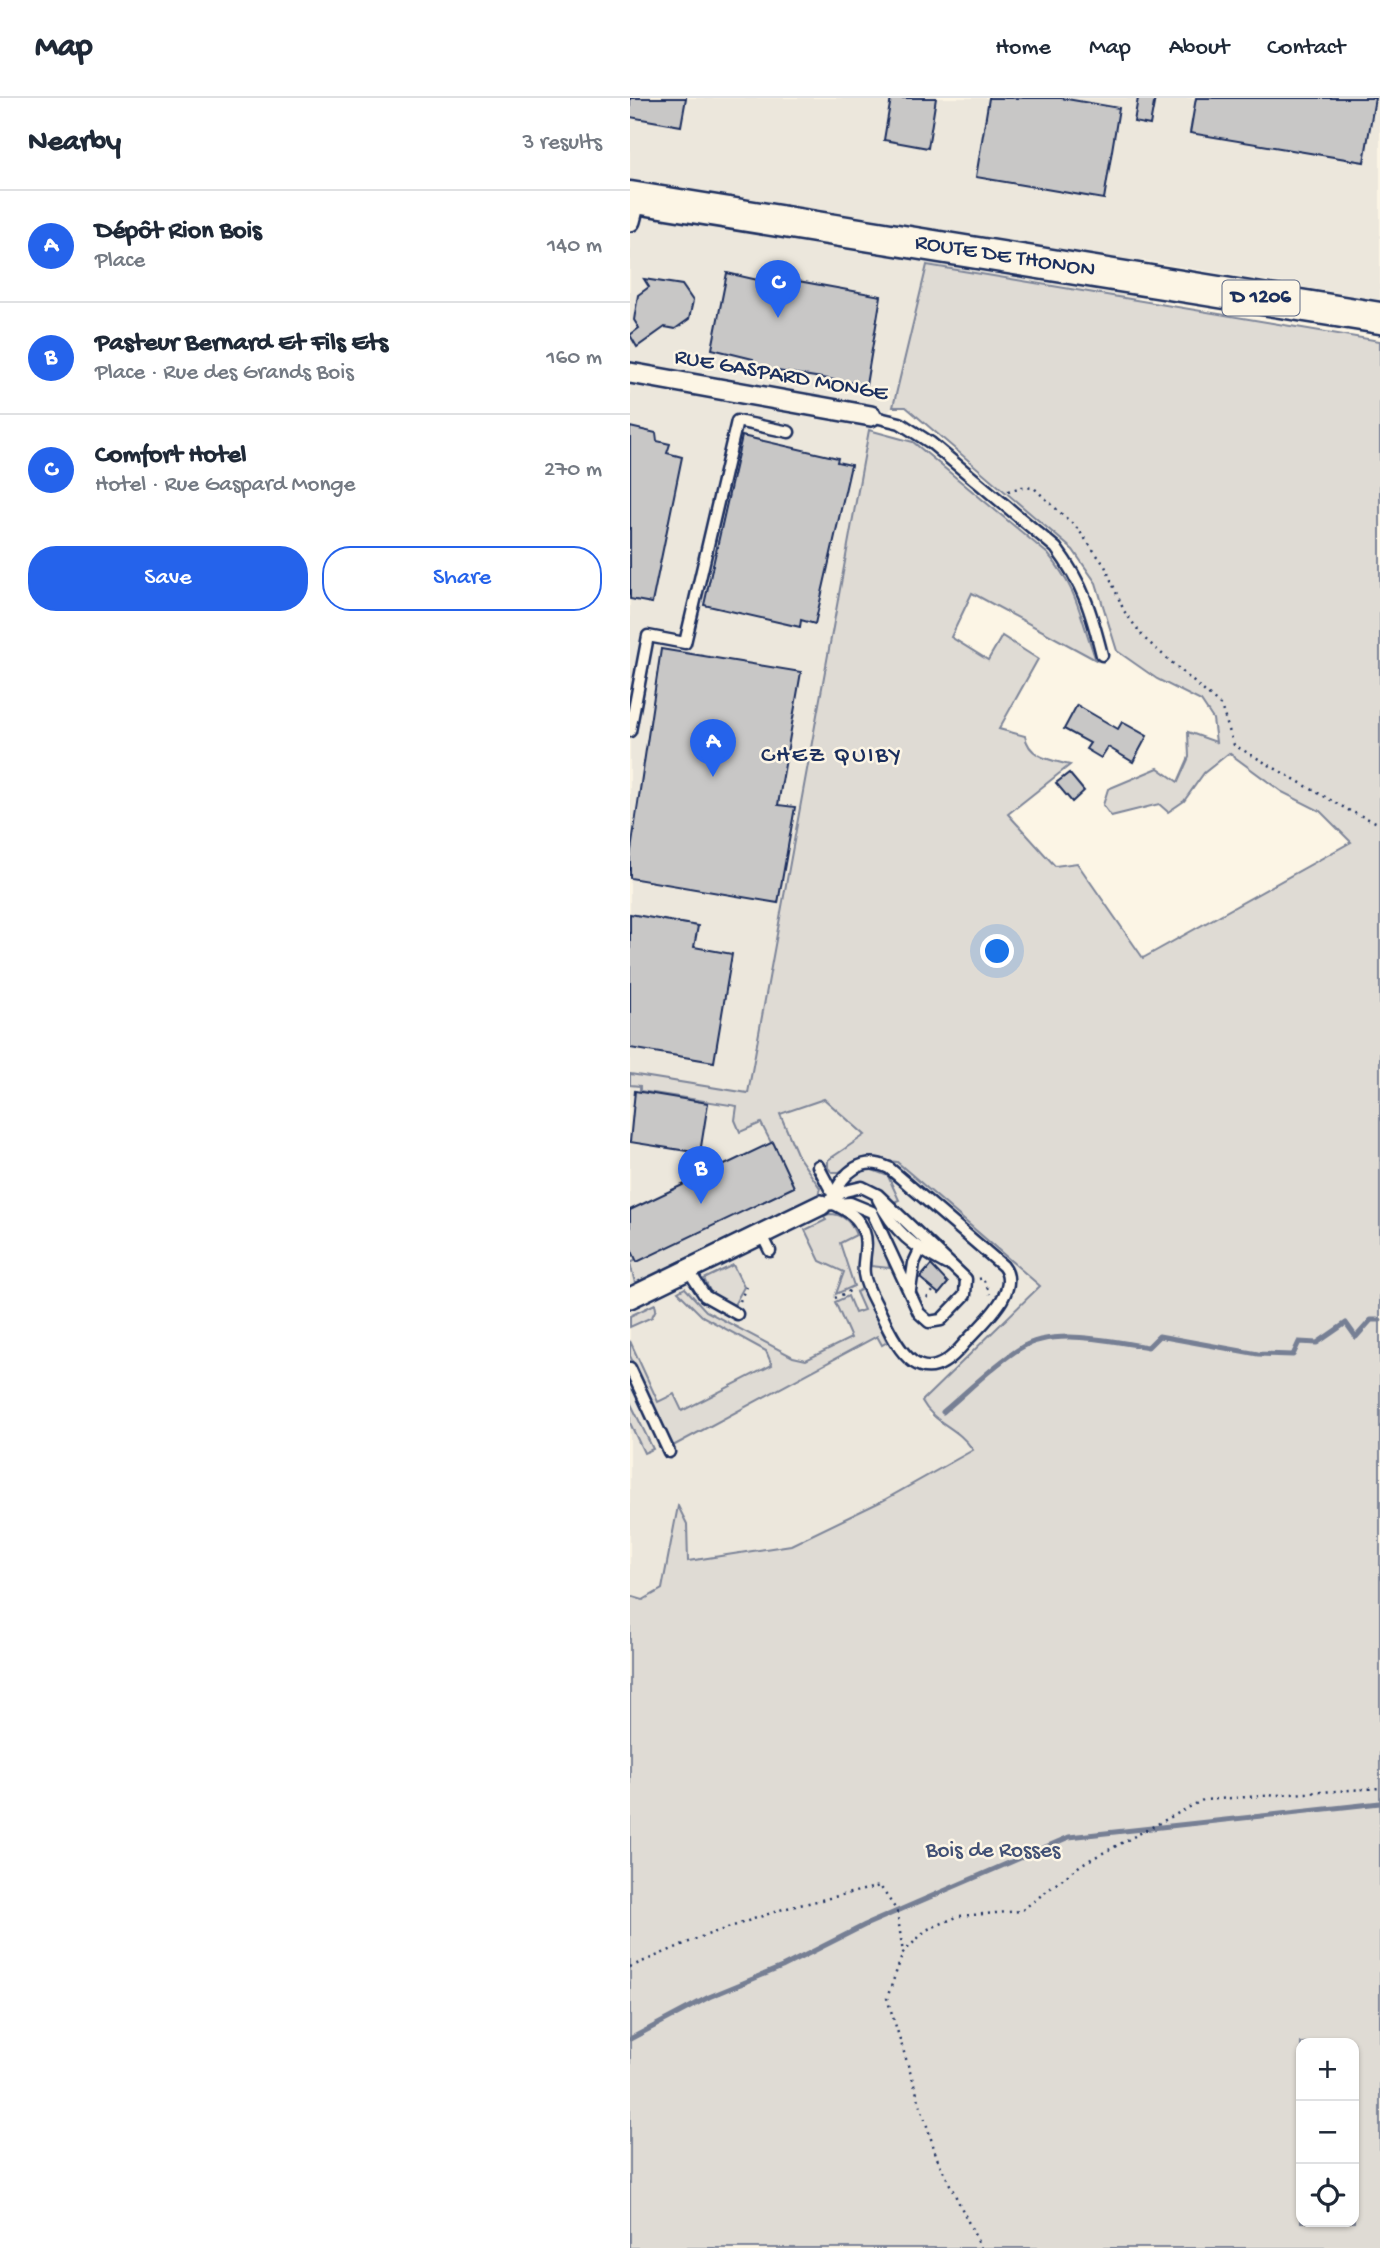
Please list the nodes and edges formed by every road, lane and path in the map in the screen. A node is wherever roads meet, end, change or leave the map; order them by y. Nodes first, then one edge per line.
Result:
1 (632, 205) edge
2 (1380, 318) edge
3 (630, 373) edge
4 (871, 416) joint
5 (789, 432) dead end
6 (998, 500) junction
7 (1102, 655) dead end
8 (630, 731) edge
9 (1380, 824) edge
10 (818, 1166) dead end
11 (875, 1192) junction
12 (830, 1202) junction
13 (920, 1250) junction
14 (959, 1270) junction
15 (689, 1271) junction
16 (984, 1281) dead end
17 (866, 1283) junction
18 (987, 1286) dead end
19 (746, 1287) dead end
20 (910, 1292) junction
21 (630, 1297) edge
22 (835, 1298) dead end
23 (740, 1301) dead end
24 (737, 1314) dead end
25 (630, 1368) edge
26 (668, 1452) dead end
27 (1380, 1788) edge
28 (903, 1953) junction
29 (630, 1967) edge
30 (981, 2248) edge

1 - 2 main road, ROUTE DE THONON / D 1206
3 - 4 street, RUE GASPARD MONGE
4 - 6 lane, RUE GASPARD MONGE
5 - 8 lane
6 - 7 lane, RUE GASPARD MONGE
6 - 9 path
10 - 12 lane
11 - 12 lane
11 - 13 lane
11 - 14 lane
12 - 15 street
12 - 17 lane
12 - 17 lane
12 - 20 lane
13 - 14 lane
13 - 20 lane
14 - 20 lane
15 - 21 street
15 - 24 lane
16 - 18 path
17 - 22 path
19 - 23 path
25 - 26 lane
27 - 28 path
28 - 29 path
28 - 30 path

